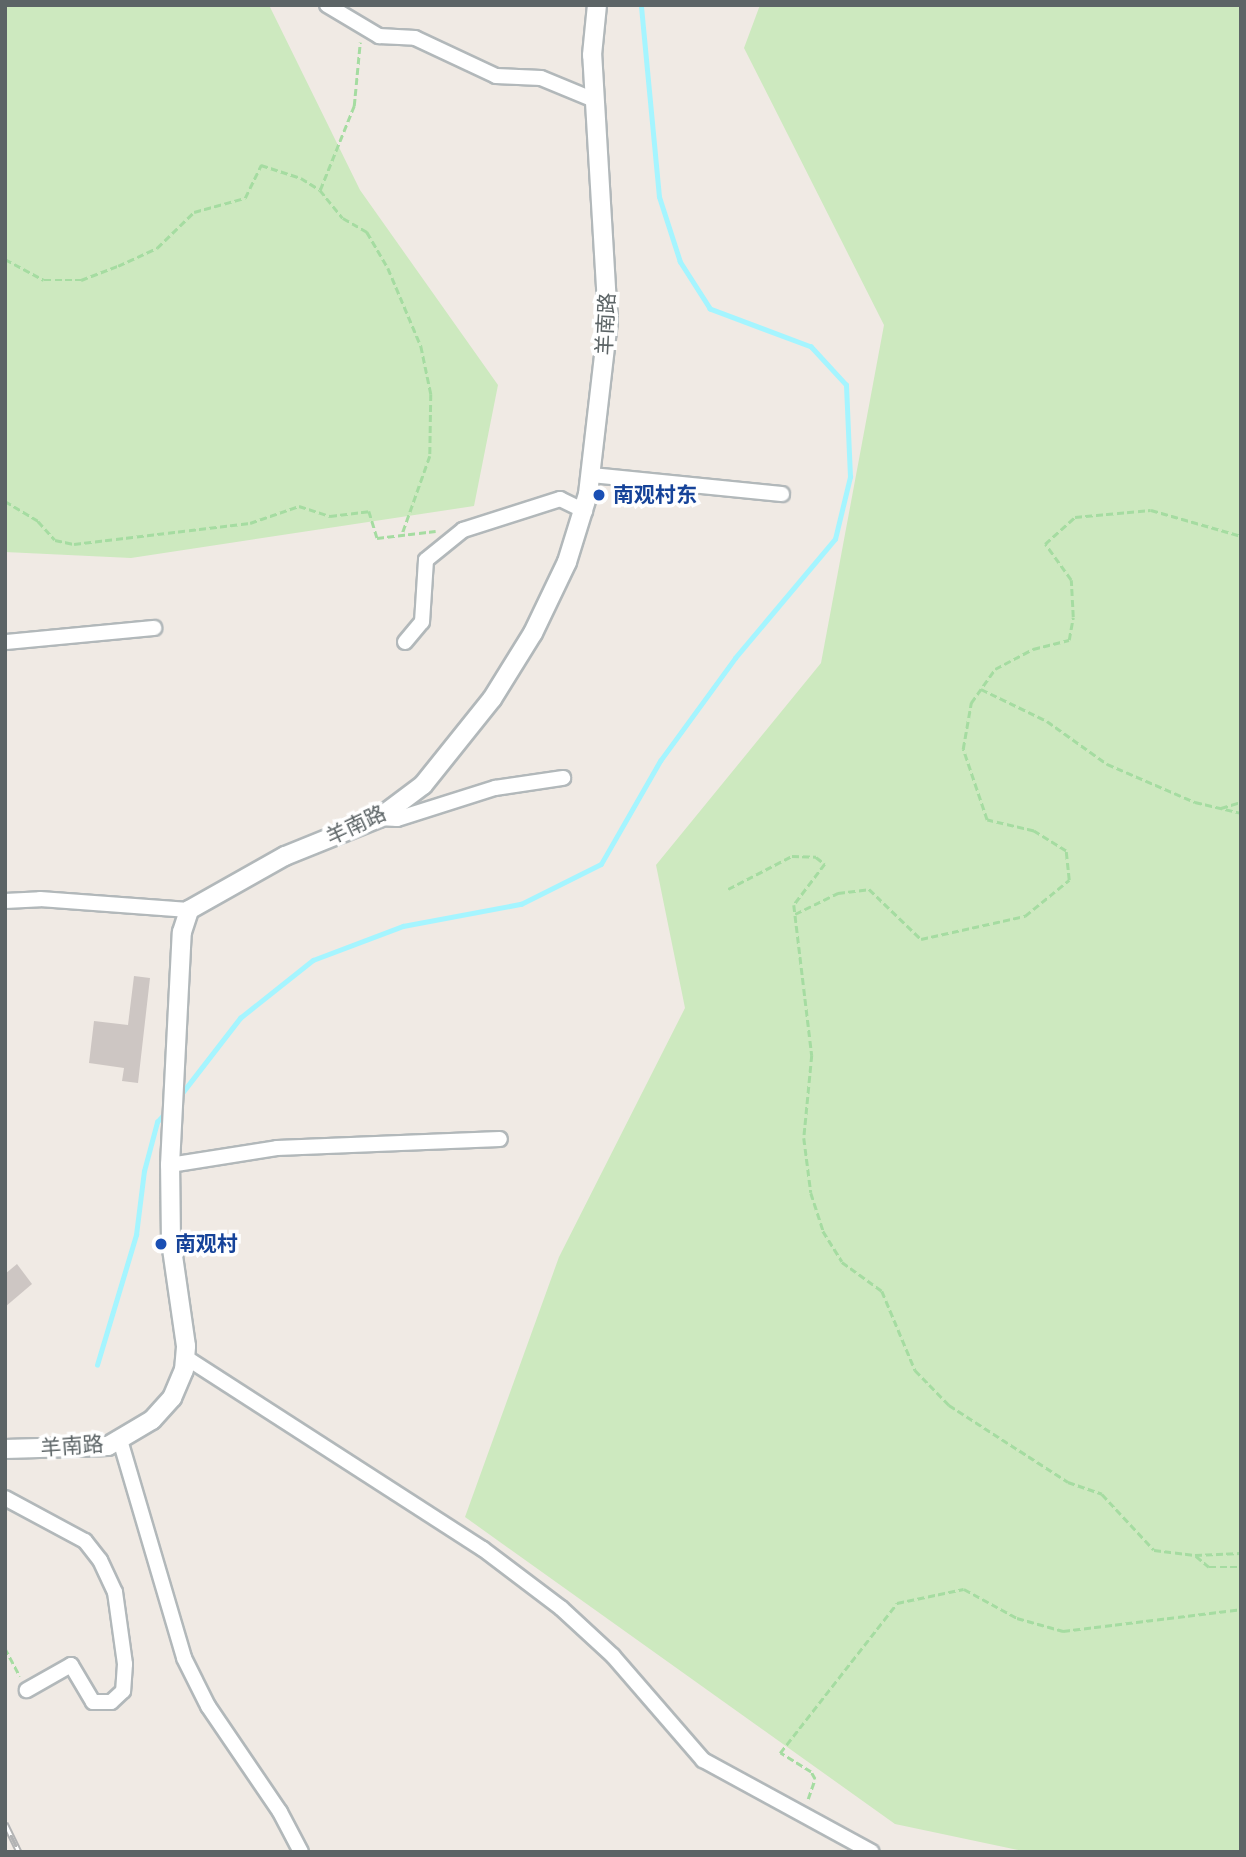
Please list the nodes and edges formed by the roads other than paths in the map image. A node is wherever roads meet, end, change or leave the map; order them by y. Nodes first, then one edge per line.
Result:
1 (327, 5) edge
2 (597, 5) edge
3 (594, 100) junction
4 (591, 475) junction
5 (782, 494) dead end
6 (585, 511) junction
7 (154, 628) dead end
8 (5, 642) edge
9 (405, 642) dead end
10 (563, 778) dead end
11 (379, 818) junction
12 (5, 901) edge
13 (189, 910) junction
14 (500, 1139) dead end
15 (170, 1165) junction
16 (185, 1357) junction
17 (120, 1440) junction
18 (5, 1449) edge
19 (5, 1497) edge
20 (27, 1690) road end
21 (301, 1852) edge
22 (872, 1852) edge

1 - 3 street
2 - 3 street, 羊南路
3 - 4 street, 羊南路
4 - 5 street
4 - 6 street, 羊南路
6 - 9 street
6 - 11 street, 羊南路
7 - 8 street
10 - 11 street
11 - 13 street, 羊南路
12 - 13 street
13 - 15 street, 羊南路
14 - 15 street
15 - 16 street, 羊南路
16 - 17 street, 羊南路
16 - 22 street
17 - 18 street, 羊南路
17 - 21 street
19 - 20 street

